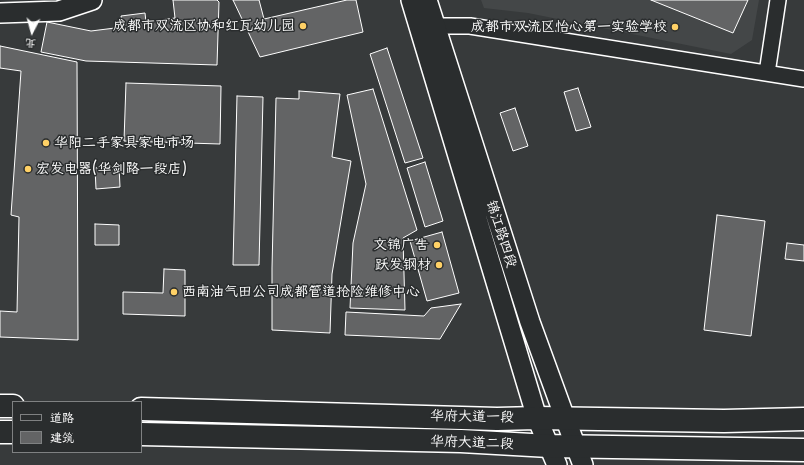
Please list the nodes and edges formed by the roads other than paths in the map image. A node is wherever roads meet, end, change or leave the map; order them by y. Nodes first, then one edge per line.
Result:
1 (92, 0) edge
2 (410, 0) edge
3 (427, 0) edge
4 (778, 0) edge
5 (0, 13) edge
6 (428, 29) junction
7 (767, 73) junction
8 (804, 79) edge
9 (0, 406) edge
10 (12, 406) edge
11 (142, 409) edge
12 (537, 418) junction
13 (565, 418) junction
14 (804, 419) edge
15 (0, 432) edge
16 (12, 432) edge
17 (142, 434) edge
18 (804, 450) edge
19 (553, 456) edge
20 (580, 456) edge

1 - 5 street
2 - 6 street, 锦江路四段
3 - 6 street, 锦江路四段
4 - 7 street
6 - 7 street
6 - 12 street, 锦江路四段
6 - 13 street, 锦江路四段
7 - 8 street
9 - 10 main road
11 - 12 main road, 华府大道一段
12 - 13 main road, 华府大道一段
12 - 19 street, 锦江路四段
13 - 14 main road, 华府大道一段
13 - 20 street, 锦江路四段
15 - 16 main road
17 - 19 main road, 华府大道二段
18 - 20 main road, 华府大道二段
19 - 20 main road, 华府大道二段

